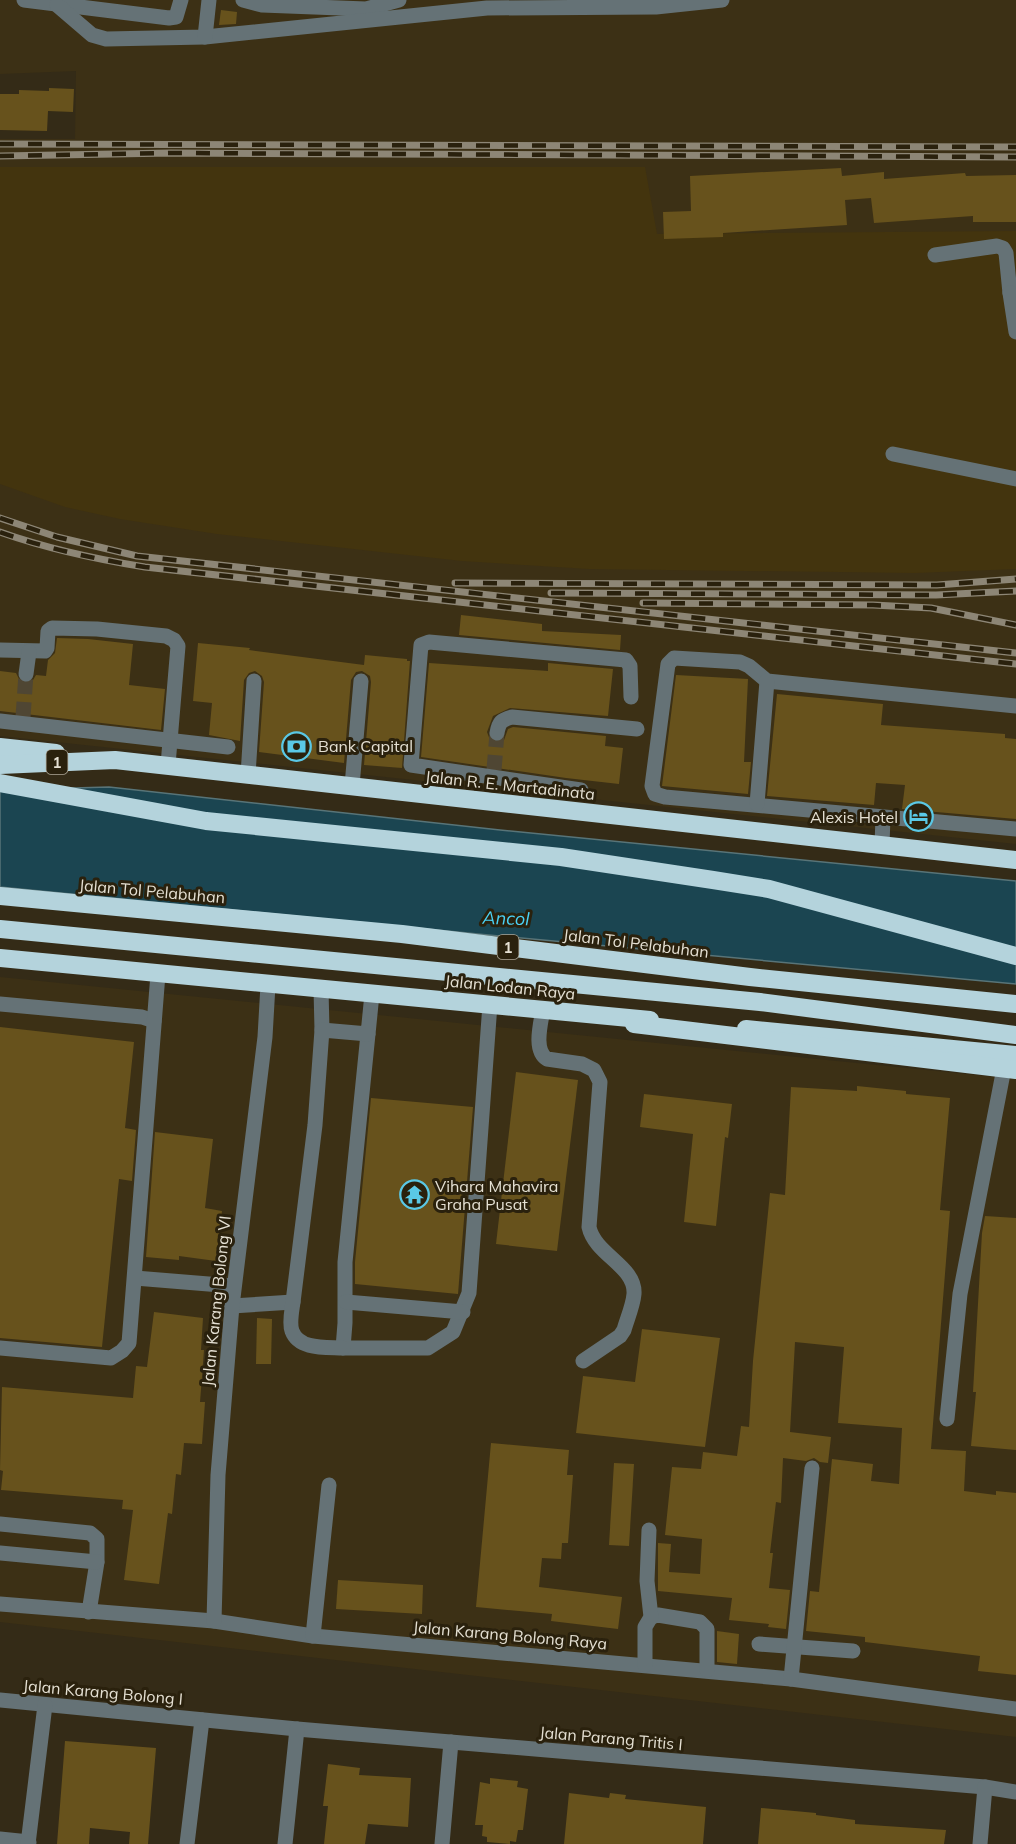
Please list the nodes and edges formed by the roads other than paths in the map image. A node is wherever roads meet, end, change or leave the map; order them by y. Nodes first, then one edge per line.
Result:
1 (24, 0) edge
2 (181, 0) edge
3 (209, 0) edge
4 (243, 0) edge
5 (399, 0) edge
6 (722, 0) edge
7 (656, 3) edge
8 (681, 3) edge
9 (366, 4) edge
10 (488, 4) edge
11 (57, 5) junction
12 (205, 37) junction
13 (935, 255) dead end
14 (1013, 296) edge
15 (1016, 332) edge
16 (893, 454) dead end
17 (1016, 479) edge
18 (0, 650) edge
19 (29, 652) junction
20 (26, 674) tunnel mouth
21 (254, 681) dead end
22 (361, 681) dead end
23 (767, 681) junction
24 (631, 697) dead end
25 (1016, 706) edge
26 (0, 721) edge
27 (23, 721) junction
28 (637, 729) dead end
29 (497, 733) dead end
30 (171, 741) junction
31 (0, 747) edge
32 (228, 747) dead end
33 (21, 749) junction
34 (115, 760) junction
35 (0, 765) edge
36 (168, 765) junction
37 (248, 776) junction
38 (0, 783) edge
39 (532, 783) junction
40 (352, 786) junction
41 (581, 790) dead end
42 (757, 804) junction
43 (530, 807) junction
44 (883, 817) junction
45 (1016, 829) edge
46 (882, 845) junction
47 (1016, 860) edge
48 (0, 896) edge
49 (0, 929) edge
50 (1016, 956) edge
51 (0, 958) edge
52 (158, 974) junction
53 (268, 985) junction
54 (321, 989) junction
55 (372, 994) junction
56 (0, 1004) edge
57 (490, 1004) junction
58 (1016, 1004) edge
59 (543, 1009) junction
60 (574, 1013) junction
61 (154, 1021) junction
62 (322, 1030) junction
63 (368, 1034) junction
64 (1016, 1035) edge
65 (1011, 1054) edge
66 (1016, 1070) edge
67 (135, 1278) junction
68 (234, 1286) junction
69 (293, 1302) junction
70 (345, 1302) junction
71 (232, 1306) junction
72 (463, 1312) junction
73 (0, 1348) edge
74 (343, 1348) junction
75 (583, 1361) dead end
76 (947, 1419) dead end
77 (812, 1468) dead end
78 (329, 1485) dead end
79 (0, 1524) edge
80 (649, 1530) dead end
81 (0, 1553) edge
82 (97, 1562) junction
83 (0, 1604) edge
84 (89, 1612) junction
85 (651, 1617) junction
86 (214, 1622) junction
87 (313, 1636) junction
88 (759, 1644) dead end
89 (794, 1647) junction
90 (853, 1651) dead end
91 (645, 1665) junction
92 (706, 1670) junction
93 (791, 1678) junction
94 (0, 1700) edge
95 (45, 1705) junction
96 (1016, 1710) edge
97 (202, 1720) junction
98 (297, 1729) junction
99 (451, 1742) junction
100 (985, 1787) junction
101 (1016, 1792) edge
102 (0, 1839) edge
103 (28, 1843) edge
104 (187, 1844) edge
105 (285, 1844) edge
106 (442, 1844) edge
107 (980, 1844) edge

1 - 11 street
2 - 11 street
3 - 12 street
4 - 9 street
5 - 9 street
6 - 8 street
7 - 8 street
7 - 10 street
10 - 12 street
11 - 12 street
13 - 14 street
14 - 15 street
16 - 17 street
18 - 19 street
19 - 20 street
19 - 30 street
21 - 37 street
22 - 40 street
23 - 25 street
23 - 42 street
23 - 42 street
24 - 39 street
26 - 27 street
27 - 30 street
27 - 33 street
28 - 29 street
30 - 32 street
30 - 36 street
31 - 33 highway
33 - 34 highway
34 - 35 highway, Jalan R. E. Martadinata / 1
34 - 36 highway, Jalan R. E. Martadinata / 1
36 - 37 highway, Jalan R. E. Martadinata / 1
37 - 40 highway, Jalan R. E. Martadinata / 1
38 - 50 highway
39 - 41 street
39 - 43 street
40 - 43 highway, Jalan R. E. Martadinata / 1
42 - 44 street
43 - 46 highway, Jalan R. E. Martadinata / 1
44 - 45 street
44 - 46 street
46 - 47 highway, Jalan R. E. Martadinata / 1
48 - 58 highway, Jalan Tol Pelabuhan / 1
49 - 64 highway, 1
51 - 52 highway, Jalan Lodan Raya
52 - 53 highway, Jalan Lodan Raya
52 - 61 street
53 - 54 highway, Jalan Lodan Raya
53 - 68 street, Jalan Karang Bolong VI
54 - 55 highway, Jalan Lodan Raya
54 - 62 street
55 - 57 highway, Jalan Lodan Raya
55 - 63 street
56 - 61 street
57 - 59 highway, Jalan Lodan Raya
57 - 72 street
59 - 60 highway, Jalan Lodan Raya
59 - 75 street
60 - 65 highway, Jalan Lodan Raya
60 - 66 highway, bridge
61 - 67 street
62 - 63 street
62 - 69 street
63 - 70 street
65 - 76 street
67 - 68 street
67 - 73 street
68 - 71 street, Jalan Karang Bolong VI
69 - 71 street
69 - 74 street
70 - 72 street
70 - 74 street
71 - 86 street, Jalan Karang Bolong VI
72 - 74 street
77 - 89 street
78 - 87 street
79 - 82 street
80 - 85 street
81 - 82 street
82 - 84 street
83 - 84 street, Jalan Karang Bolong Raya
84 - 86 street, Jalan Karang Bolong Raya
85 - 91 street
85 - 92 street
86 - 87 street, Jalan Karang Bolong Raya
87 - 91 street, Jalan Karang Bolong Raya
88 - 89 street
89 - 90 street
89 - 93 street
91 - 92 street, Jalan Karang Bolong Raya
92 - 93 street, Jalan Karang Bolong Raya
93 - 96 street, Jalan Karang Bolong Raya
94 - 95 street, Jalan Karang Bolong I
95 - 97 street, Jalan Karang Bolong I
95 - 103 street
97 - 98 street, Jalan Parang Tritis I
97 - 104 street
98 - 99 street, Jalan Parang Tritis I
98 - 105 street
99 - 100 street, Jalan Parang Tritis I
99 - 106 street
100 - 101 street, Jalan Parang Tritis I
100 - 107 street
102 - 103 street

